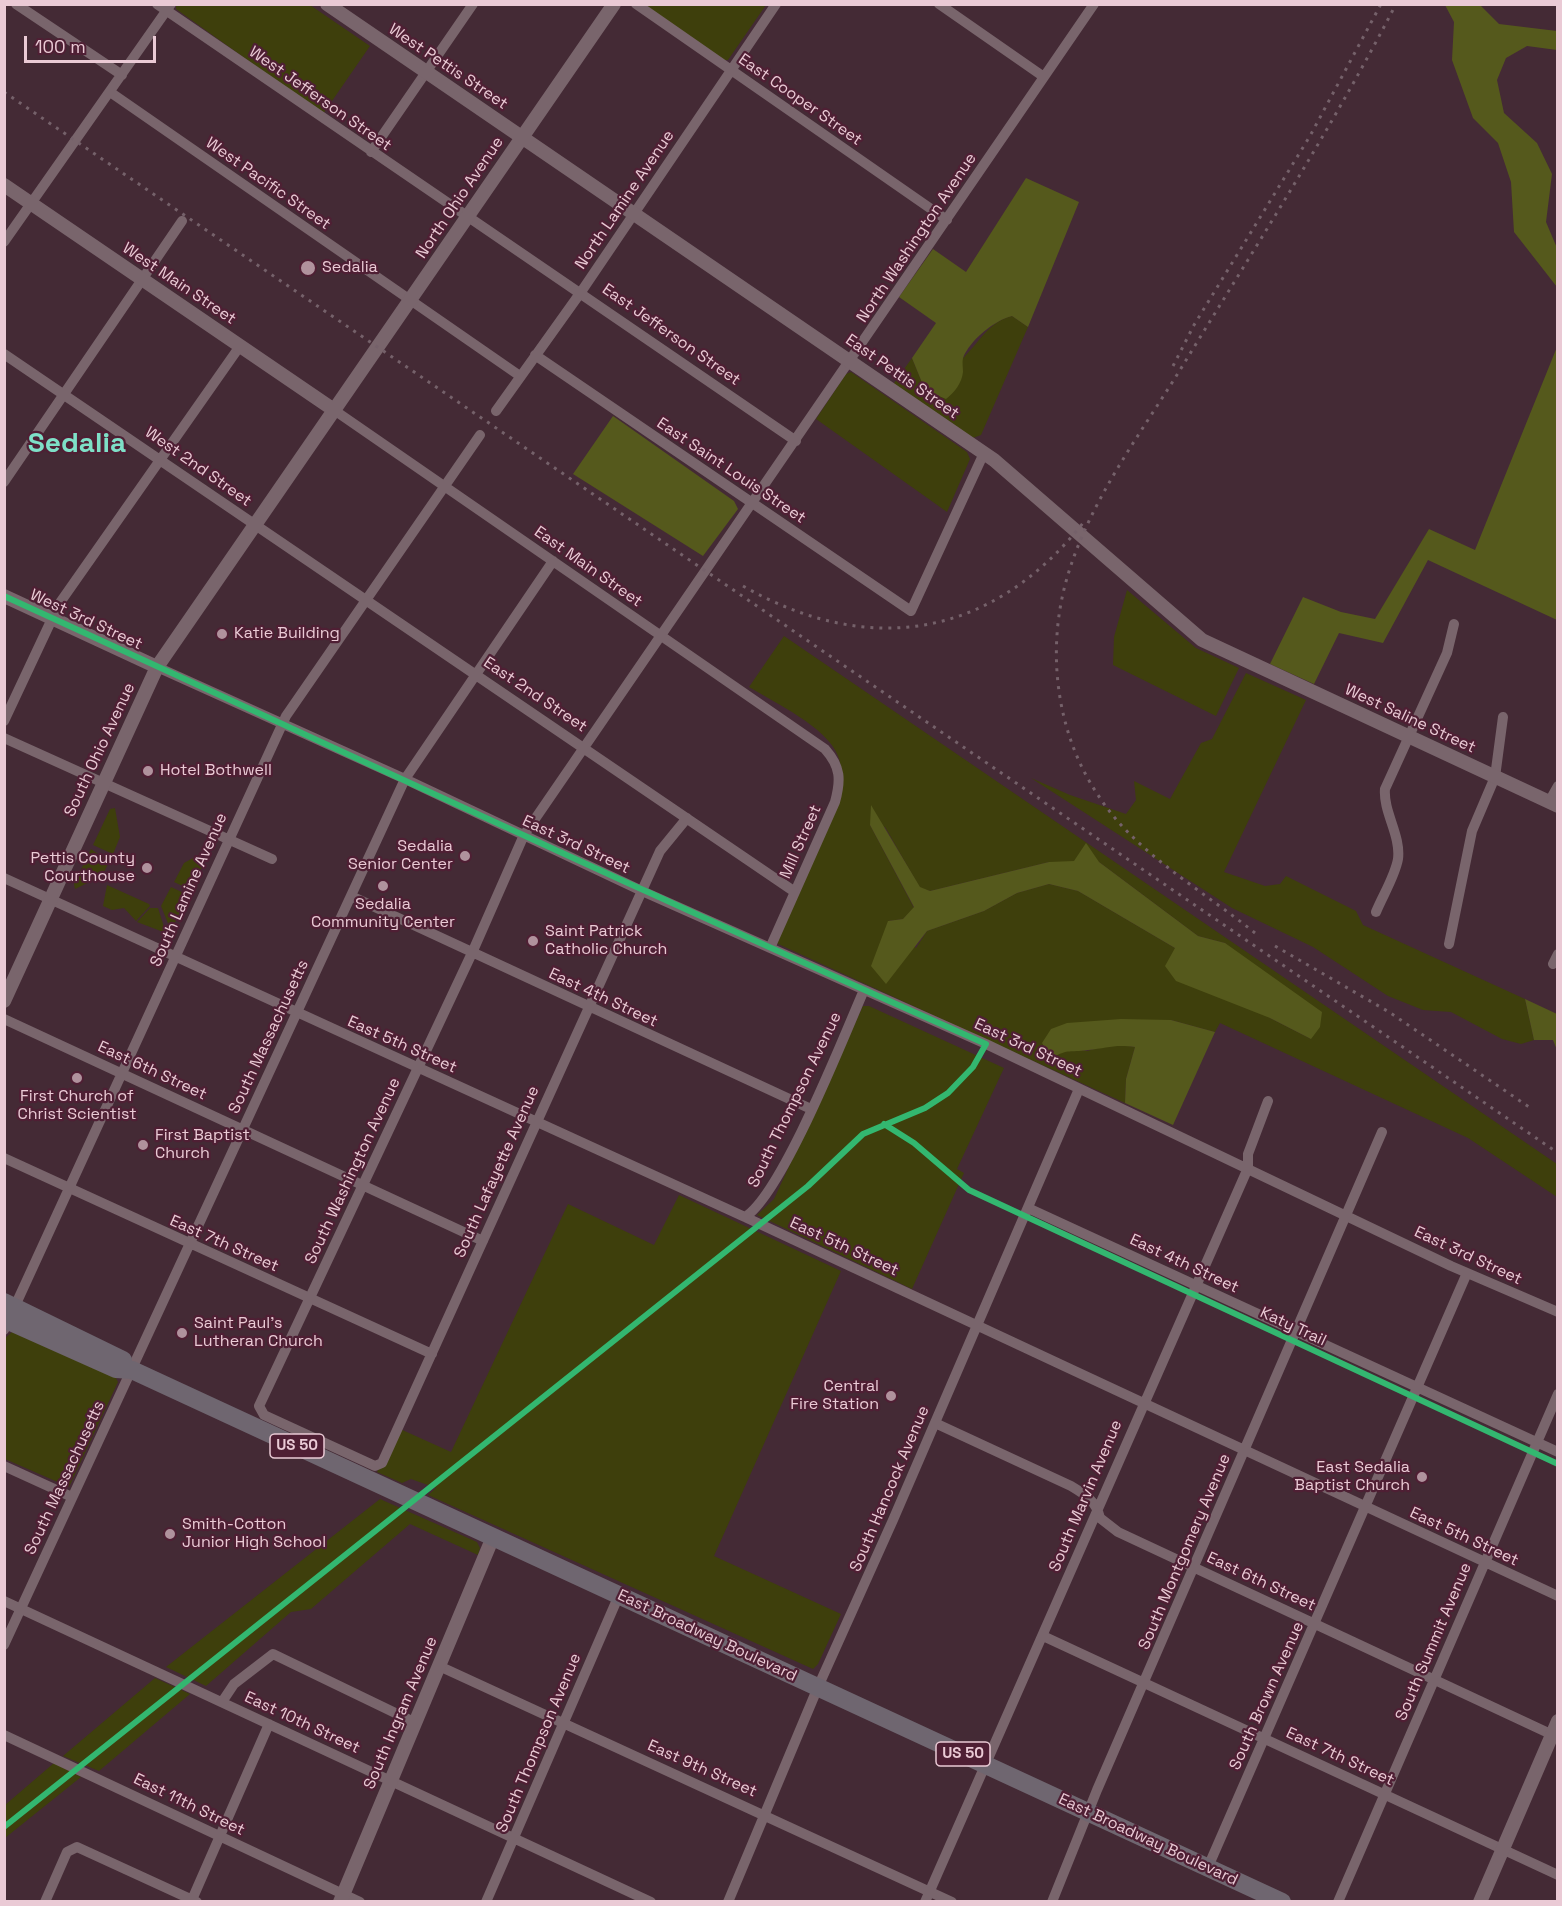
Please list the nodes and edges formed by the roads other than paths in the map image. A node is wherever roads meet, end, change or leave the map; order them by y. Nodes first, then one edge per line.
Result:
1 (16, 4) edge
2 (327, 4) edge
3 (473, 4) edge
4 (614, 4) edge
5 (636, 4) edge
6 (776, 4) edge
7 (939, 4) edge
8 (1094, 4) edge
9 (165, 7) edge
10 (731, 71) junction
11 (426, 72) junction
12 (122, 75) junction
13 (1044, 77) junction
14 (110, 92) junction
15 (522, 137) junction
16 (372, 152) junction
17 (4, 185) edge
18 (31, 203) junction
19 (634, 213) junction
20 (467, 217) junction
21 (947, 220) junction
22 (182, 221) dead end
23 (4, 242) edge
24 (142, 279) junction
25 (581, 292) junction
26 (409, 300) junction
27 (240, 346) junction
28 (4, 354) edge
29 (536, 355) junction
30 (851, 361) junction
31 (520, 376) junction
32 (63, 394) junction
33 (334, 410) junction
34 (496, 411) dead end
35 (480, 435) dead end
36 (796, 441) junction
37 (984, 453) junction
38 (161, 459) junction
39 (4, 482) edge
40 (445, 486) junction
41 (752, 503) junction
42 (255, 525) junction
43 (553, 561) junction
44 (4, 596) edge
45 (365, 601) junction
46 (51, 618) junction
47 (1454, 624) dead end
48 (662, 632) junction
49 (1249, 663) joint
50 (157, 667) junction
51 (475, 672) junction
52 (1503, 717) dead end
53 (4, 721) edge
54 (281, 726) junction
55 (1409, 736) junction
56 (4, 738) edge
57 (586, 748) junction
58 (825, 749) joint
59 (1495, 777) junction
60 (405, 779) junction
61 (104, 782) junction
62 (1557, 786) edge
63 (1553, 804) edge
64 (687, 818) junction
65 (524, 835) junction
66 (228, 839) junction
67 (272, 859) dead end
68 (4, 878) edge
69 (642, 891) junction
70 (795, 892) junction
71 (351, 896) junction
72 (51, 899) junction
73 (1376, 912) dead end
74 (1449, 944) dead end
75 (770, 948) junction
76 (472, 953) junction
77 (175, 958) junction
78 (864, 990) junction
79 (4, 1001) edge
80 (588, 1007) junction
81 (297, 1013) junction
82 (4, 1019) edge
83 (417, 1068) junction
84 (122, 1073) junction
85 (1079, 1089) junction
86 (1268, 1101) dead end
87 (811, 1109) junction
88 (536, 1122) junction
89 (243, 1130) junction
90 (1382, 1132) dead end
91 (4, 1158) edge
92 (1248, 1168) junction
93 (362, 1184) junction
94 (69, 1188) junction
95 (1028, 1208) junction
96 (1346, 1214) junction
97 (745, 1217) junction
98 (483, 1241) junction
99 (190, 1245) junction
100 (1467, 1273) junction
101 (1195, 1286) junction
102 (310, 1299) junction
103 (1557, 1312) edge
104 (7, 1316) edge
105 (977, 1325) junction
106 (1295, 1332) junction
107 (432, 1354) junction
108 (132, 1370) junction
109 (1417, 1388) junction
110 (1557, 1394) edge
111 (1142, 1405) junction
112 (935, 1423) junction
113 (1536, 1443) junction
114 (1244, 1452) junction
115 (1557, 1452) edge
116 (379, 1465) joint
117 (4, 1466) edge
118 (72, 1497) junction
119 (1098, 1508) junction
120 (1366, 1508) junction
121 (493, 1537) junction
122 (1484, 1562) junction
123 (1195, 1568) junction
124 (619, 1595) junction
125 (1557, 1596) edge
126 (4, 1602) edge
127 (21, 1609) junction
128 (1315, 1624) junction
129 (1043, 1636) junction
130 (4, 1645) edge
131 (439, 1666) junction
132 (1434, 1679) junction
133 (1145, 1682) junction
134 (818, 1687) junction
135 (222, 1702) junction
136 (1557, 1721) edge
137 (416, 1723) junction
138 (565, 1723) junction
139 (269, 1724) junction
140 (4, 1735) edge
141 (1555, 1736) edge
142 (1265, 1738) junction
143 (984, 1764) junction
144 (391, 1780) junction
145 (1384, 1794) junction
146 (1088, 1812) junction
147 (765, 1814) junction
148 (219, 1837) junction
149 (514, 1838) junction
150 (1502, 1849) junction
151 (1208, 1867) junction
152 (1557, 1875) edge
153 (927, 1896) edge
154 (341, 1898) edge
155 (193, 1901) edge
156 (45, 1902) edge
157 (360, 1902) edge
158 (486, 1902) edge
159 (651, 1902) edge
160 (728, 1902) edge
161 (952, 1902) edge
162 (1052, 1902) edge
163 (1282, 1902) edge
164 (1338, 1902) edge
165 (1480, 1902) edge

1 - 12 street
2 - 11 main road, West Pettis Street
3 - 11 street
4 - 15 main road, North Ohio Avenue
5 - 10 street, East Cooper Street
6 - 10 street, North Lamine Avenue
7 - 13 street
8 - 13 street, North Washington Avenue
9 - 12 street
9 - 16 street, West Jefferson Street
10 - 19 street, North Lamine Avenue
10 - 21 street, East Cooper Street
11 - 15 main road, West Pettis Street
11 - 16 street
12 - 14 street
13 - 21 street, North Washington Avenue
14 - 18 street
14 - 26 street, West Pacific Street
15 - 19 main road, East Pettis Street
15 - 20 main road, North Ohio Avenue
16 - 20 street, West Jefferson Street
17 - 18 main road, West Main Street
18 - 23 street
18 - 24 main road, West Main Street
19 - 25 street, North Lamine Avenue
19 - 30 main road, East Pettis Street
20 - 25 street, East Jefferson Street
20 - 26 main road, North Ohio Avenue
21 - 30 street, North Washington Avenue
22 - 24 street
24 - 27 main road, West Main Street
24 - 32 street
25 - 29 street, North Lamine Avenue
25 - 36 street, East Jefferson Street
26 - 31 street, West Pacific Street
26 - 33 main road, North Ohio Avenue
27 - 33 main road, West Main Street
27 - 38 street
28 - 32 street, West 2nd Street
29 - 31 street, North Lamine Avenue
29 - 41 street, East Saint Louis Street
30 - 36 street, North Washington Avenue
30 - 37 main road, East Pettis Street
31 - 34 street, North Lamine Avenue
32 - 38 street, West 2nd Street
32 - 39 street
33 - 40 street, East Main Street
33 - 42 main road, South Ohio Avenue
35 - 40 street
36 - 41 street, North Washington Avenue
37 - 41 street, East Saint Louis Street
37 - 49 main road, East Pettis Street
38 - 42 street, West 2nd Street
38 - 46 street
40 - 43 street, East Main Street
40 - 45 street, South Lamine Avenue
41 - 48 street, North Washington Avenue
42 - 45 street, East 2nd Street
42 - 50 main road, South Ohio Avenue
43 - 48 street, East Main Street
43 - 51 street, South Massachusetts
44 - 46 main road, West 3rd Street
45 - 51 street, East 2nd Street
45 - 54 street, South Lamine Avenue
46 - 50 main road, West 3rd Street
46 - 53 street
47 - 55 street
48 - 57 street, South Washington Avenue
48 - 58 street, East Main Street
49 - 55 main road, West Saline Street
50 - 54 street, East 3rd Street
50 - 61 main road, South Ohio Avenue
51 - 57 street, East 2nd Street
51 - 60 street, South Massachusetts
52 - 59 street
54 - 60 street, East 3rd Street
54 - 66 street, South Lamine Avenue
55 - 59 main road, West Saline Street
55 - 73 street
56 - 61 street
57 - 64 street, East 2nd Street
57 - 65 street, South Washington Avenue
58 - 70 street, Mill Street
59 - 63 main road, West Saline Street
59 - 74 street
60 - 65 street, East 3rd Street
60 - 71 street, South Massachusetts
61 - 66 street
61 - 72 main road, South Ohio Avenue
62 - 63 street
64 - 69 street, South Lafayette Avenue
64 - 70 street, East 2nd Street
65 - 69 street, East 3rd Street
65 - 76 street, South Washington Avenue
66 - 67 street
66 - 77 street, South Lamine Avenue
68 - 72 street, East 5th Street
69 - 75 street, East 3rd Street
69 - 80 street, South Lafayette Avenue
70 - 75 street, Mill Street
71 - 76 street, East 4th Street
71 - 81 street, South Massachusetts
72 - 77 street, East 5th Street
72 - 79 main road, South Ohio Avenue
75 - 78 street, East 3rd Street
76 - 80 street, East 4th Street
76 - 83 street, South Washington Avenue
77 - 81 street, East 5th Street
77 - 84 street, South Lamine Avenue
78 - 85 street, East 3rd Street
78 - 87 street, South Thompson Avenue
80 - 87 street, East 4th Street
80 - 88 street, South Lafayette Avenue
81 - 83 street, East 5th Street
81 - 89 street, South Massachusetts
82 - 84 street, East 6th Street
83 - 88 street, East 5th Street
83 - 93 street, South Washington Avenue
84 - 89 street, East 6th Street
84 - 94 street, South Lamine Avenue
85 - 92 street, East 3rd Street
85 - 95 street, South Hancock Avenue
86 - 92 street, South Marvin Avenue
87 - 97 street, South Thompson Avenue
88 - 97 street, East 5th Street
88 - 98 street, South Lafayette Avenue
89 - 93 street, East 6th Street
89 - 99 street, South Massachusetts
90 - 96 street, South Montgomery Avenue
91 - 94 street, East 7th Street
92 - 96 street, East 3rd Street
92 - 101 street, South Marvin Avenue
93 - 98 street, East 6th Street
93 - 102 street, South Washington Avenue
94 - 99 street, East 7th Street
94 - 104 street, South Lamine Avenue
95 - 101 street, East 4th Street
95 - 105 street, South Hancock Avenue
96 - 100 street, East 3rd Street
96 - 106 street, South Montgomery Avenue
97 - 105 street, East 5th Street
98 - 107 street, South Lafayette Avenue
99 - 102 street, East 7th Street
99 - 108 street, South Massachusetts
100 - 103 street, East 3rd Street
100 - 109 street, South Brown Avenue
101 - 106 street, East 4th Street
101 - 111 street, South Marvin Avenue
102 - 107 street, East 7th Street
102 - 116 street, South Washington Avenue
104 - 108 highway, East Broadway Boulevard / US 50
105 - 111 street, East 5th Street
105 - 112 street, South Hancock Avenue
106 - 109 street, East 4th Street
106 - 114 street, South Montgomery Avenue
107 - 116 street, South Lafayette Avenue
108 - 118 street, South Massachusetts
108 - 121 highway, East Broadway Boulevard / US 50
109 - 113 street, East 4th Street
109 - 120 street, South Brown Avenue
110 - 113 street, South Summit Avenue
111 - 114 street, East 5th Street
111 - 119 street, South Marvin Avenue
112 - 119 street, East 6th Street
112 - 134 street, South Hancock Avenue
113 - 115 street, East 4th Street
113 - 122 street, South Summit Avenue
114 - 120 street, East 5th Street
114 - 123 street, South Montgomery Avenue
117 - 118 street
118 - 127 street, South Massachusetts
119 - 123 street, East 6th Street
119 - 129 street, South Marvin Avenue
120 - 122 street, East 5th Street
120 - 128 street, South Brown Avenue
121 - 124 highway, East Broadway Boulevard / US 50
121 - 131 main road, South Ingram Avenue
122 - 125 street, East 5th Street
122 - 132 street, South Summit Avenue
123 - 128 street, East 6th Street
123 - 133 street, South Montgomery Avenue
124 - 134 highway, East Broadway Boulevard / US 50
124 - 138 street, South Thompson Avenue
126 - 127 street, East 10th Street
127 - 130 street, South Massachusetts
127 - 135 street, East 10th Street
128 - 132 street, East 6th Street
128 - 142 street, South Brown Avenue
129 - 133 street, East 7th Street
129 - 143 street, South Marvin Avenue
131 - 137 main road, South Ingram Avenue
131 - 138 street, East 9th Street
132 - 141 street, East 6th Street
132 - 145 street, South Summit Avenue
133 - 142 street, East 7th Street
133 - 146 street, South Montgomery Avenue
134 - 143 highway, East Broadway Boulevard / US 50
134 - 147 street, South Hancock Avenue
135 - 137 street
135 - 139 street, East 10th Street
136 - 141 main road
137 - 144 main road, South Ingram Avenue
138 - 147 street, East 9th Street
138 - 149 street, South Thompson Avenue
139 - 144 street, East 10th Street
139 - 148 street
140 - 148 street, East 11th Street
141 - 150 main road
142 - 145 street, East 7th Street
142 - 151 street, South Brown Avenue
143 - 146 highway, East Broadway Boulevard / US 50
143 - 153 street, South Marvin Avenue
144 - 149 street, East 10th Street
144 - 154 main road, South Ingram Avenue
145 - 150 street, East 7th Street
145 - 164 street, South Summit Avenue
146 - 151 highway, East Broadway Boulevard / US 50
146 - 162 street, South Montgomery Avenue
147 - 153 street, East 9th Street
147 - 160 street, South Hancock Avenue
148 - 154 street, East 11th Street
148 - 155 street
149 - 158 street, South Thompson Avenue
149 - 159 street, East 10th Street
150 - 152 street, East 7th Street
150 - 165 main road
151 - 163 highway, East Broadway Boulevard / US 50
153 - 161 street, East 9th Street
154 - 157 street, East 11th Street
155 - 156 street

